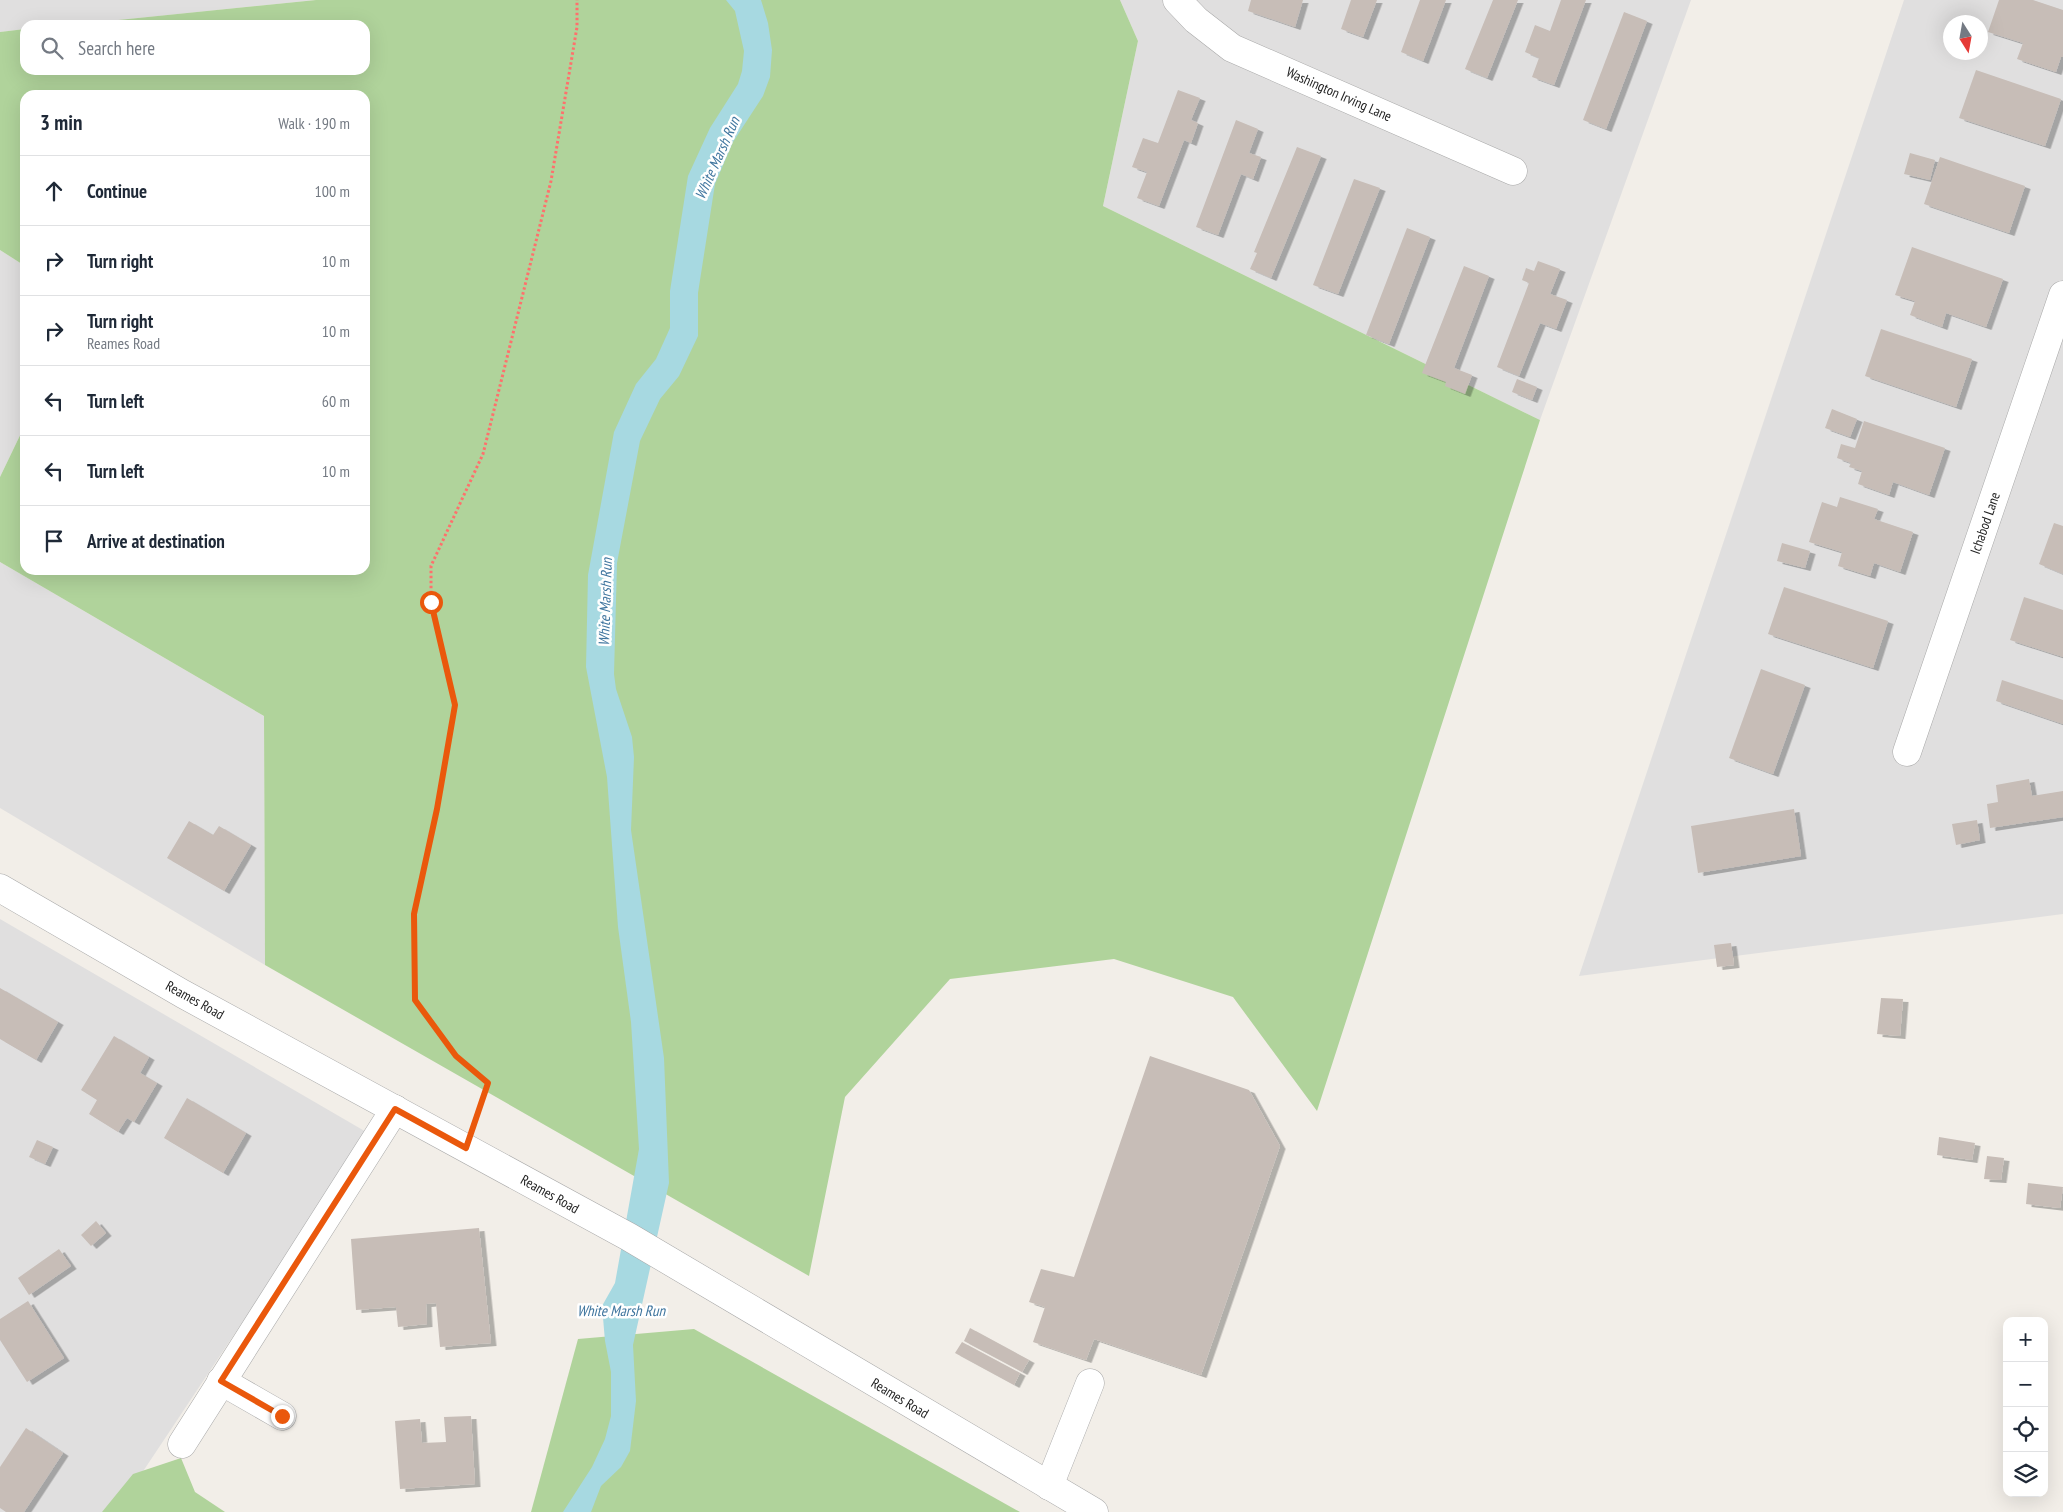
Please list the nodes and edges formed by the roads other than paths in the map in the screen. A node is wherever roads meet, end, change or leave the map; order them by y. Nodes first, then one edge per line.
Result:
1 (1177, 0) edge
2 (1513, 170) dead end
3 (2063, 295) edge
4 (1907, 752) dead end
5 (0, 888) edge
6 (395, 1109) junction
7 (221, 1381) junction
8 (1090, 1383) dead end
9 (282, 1416) dead end
10 (182, 1444) dead end
11 (1049, 1486) junction
12 (1094, 1512) edge

1 - 2 street, Washington Irving Lane
3 - 4 street, Ichabod Lane
5 - 6 street, Reames Road
6 - 7 street
6 - 11 street, Reames Road
7 - 9 street
7 - 10 street
8 - 11 street
11 - 12 street, Reames Road

